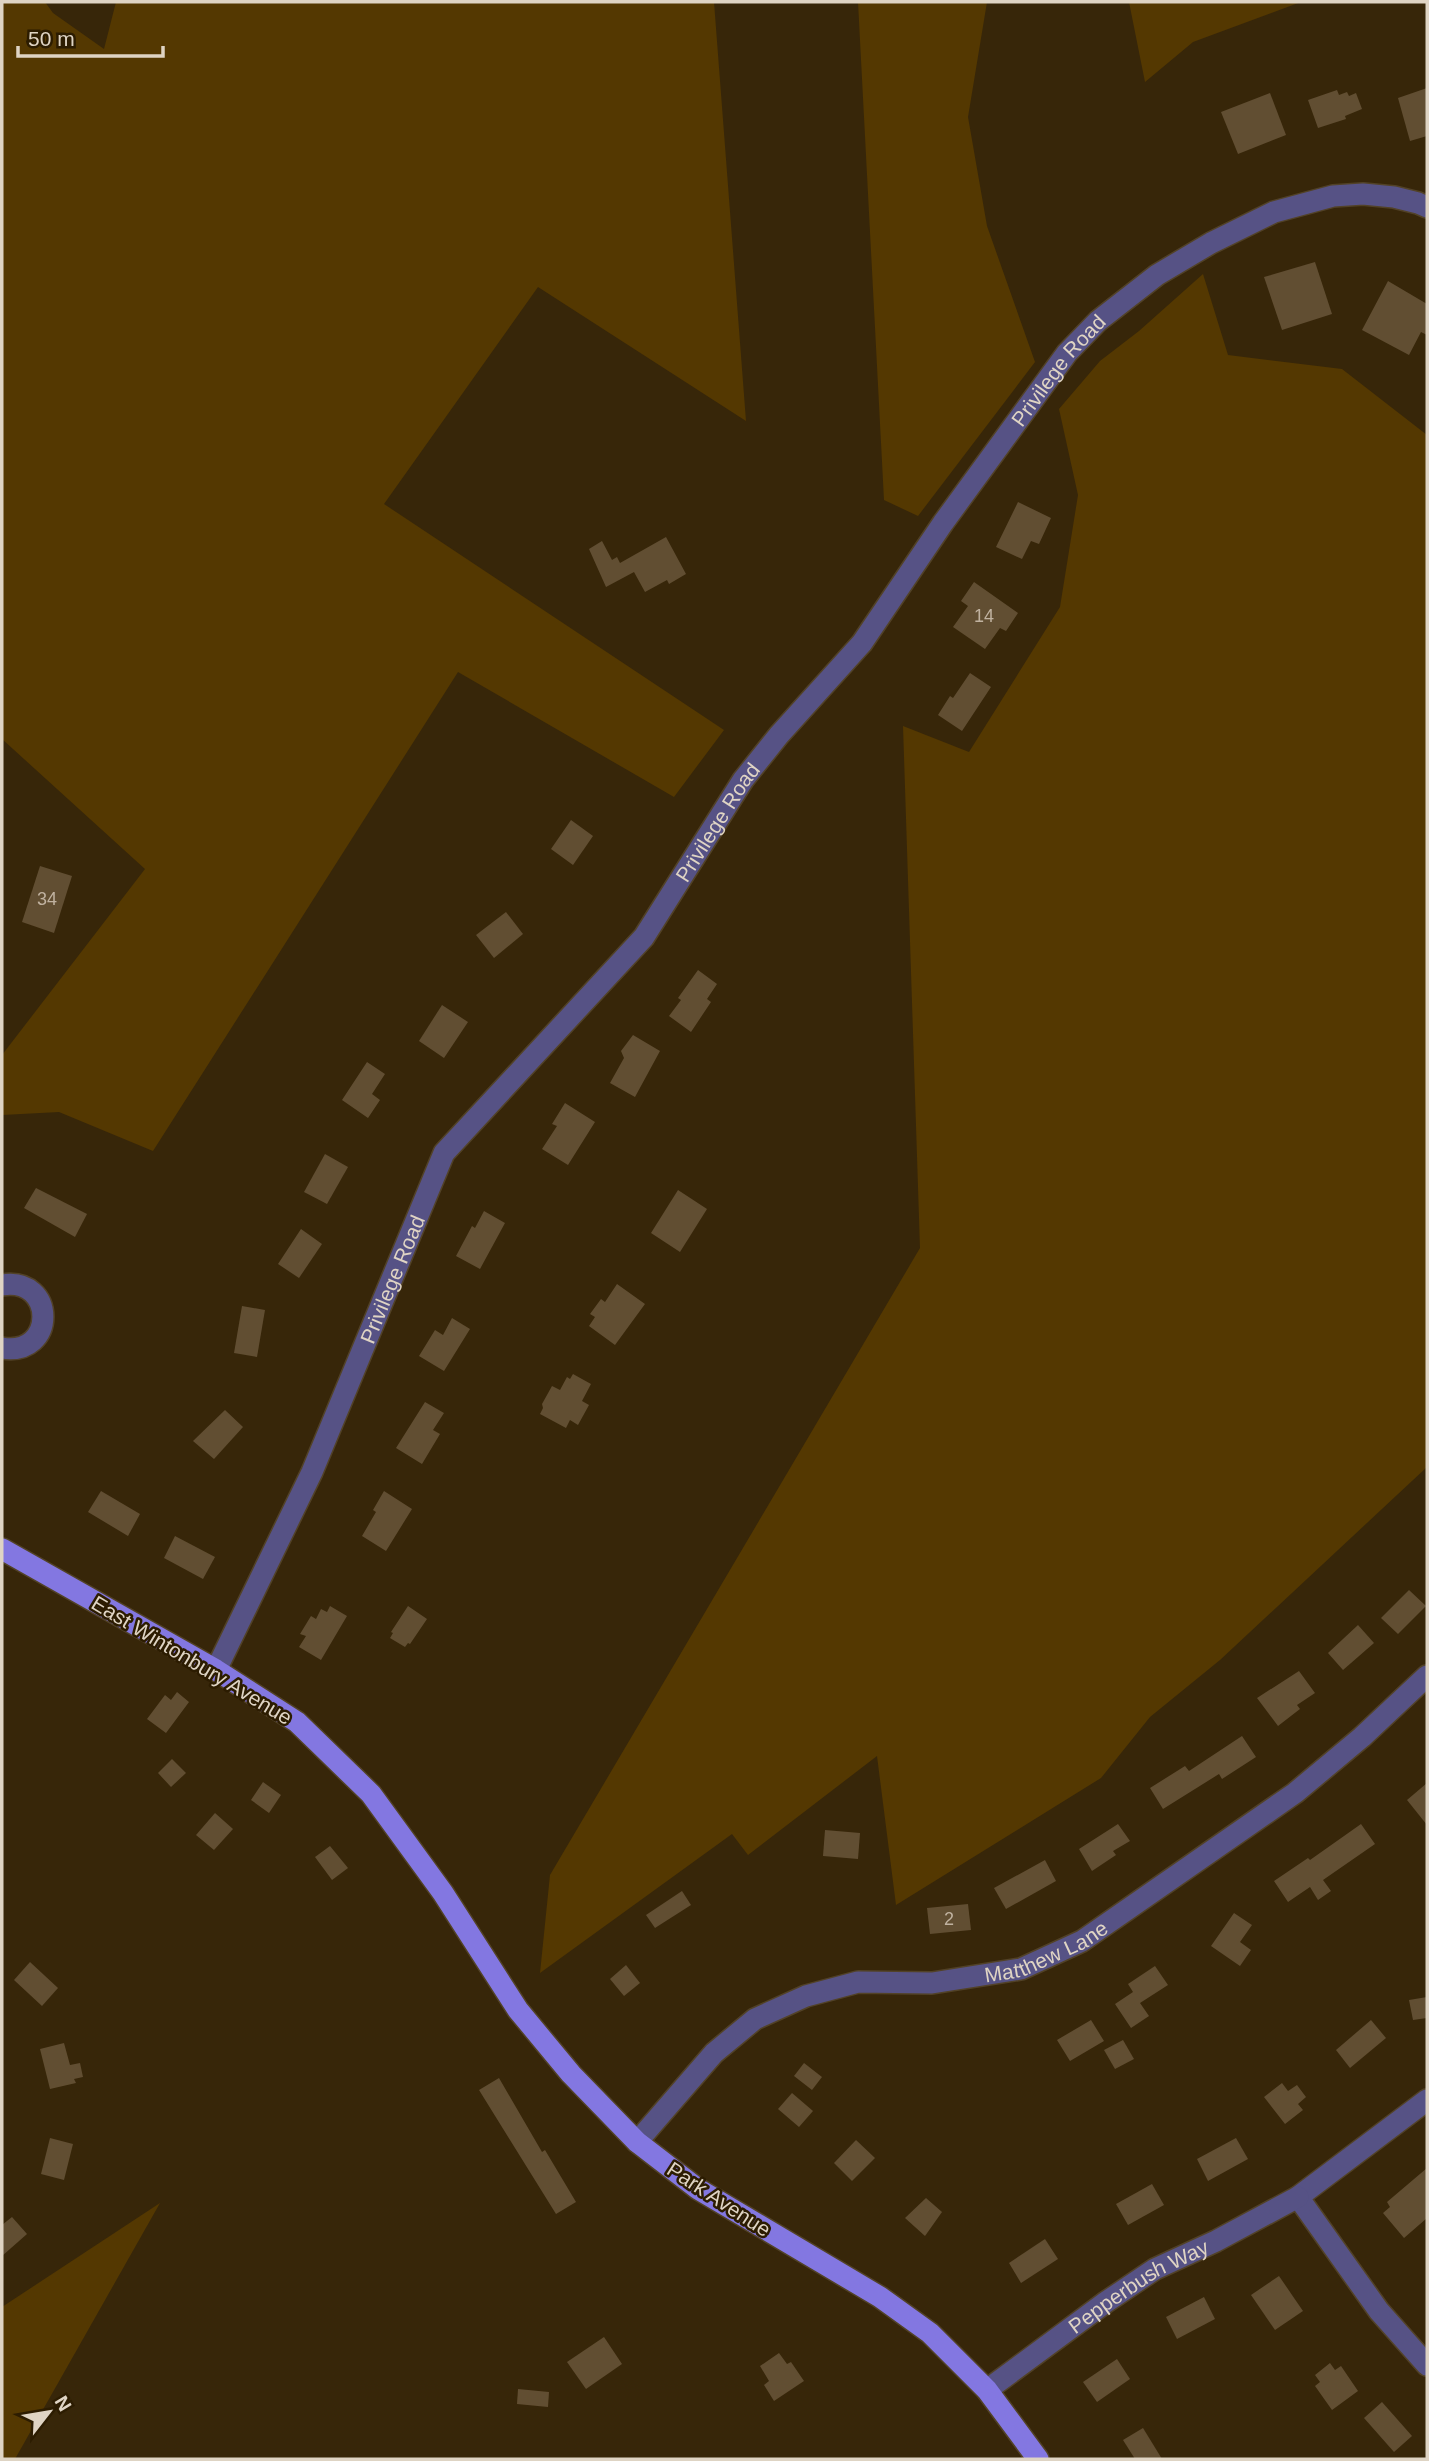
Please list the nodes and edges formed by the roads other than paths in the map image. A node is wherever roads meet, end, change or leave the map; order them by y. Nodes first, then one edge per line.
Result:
1 (1427, 208) edge
2 (2, 1285) edge
3 (2, 1348) edge
4 (2, 1549) edge
5 (216, 1670) junction
6 (1427, 1676) edge
7 (443, 1893) joint
8 (1427, 2100) edge
9 (638, 2142) junction
10 (1298, 2197) junction
11 (1427, 2365) edge
12 (987, 2390) junction
13 (1038, 2459) edge

1 - 5 street, Privilege Road
2 - 3 street
4 - 5 main road, East Wintonbury Avenue
5 - 7 main road, East Wintonbury Avenue
6 - 9 street, Matthew Lane
7 - 9 main road, Park Avenue
8 - 10 street, Pepperbush Way
9 - 12 main road, Park Avenue
10 - 11 street
10 - 12 street, Pepperbush Way
12 - 13 main road, Park Avenue

